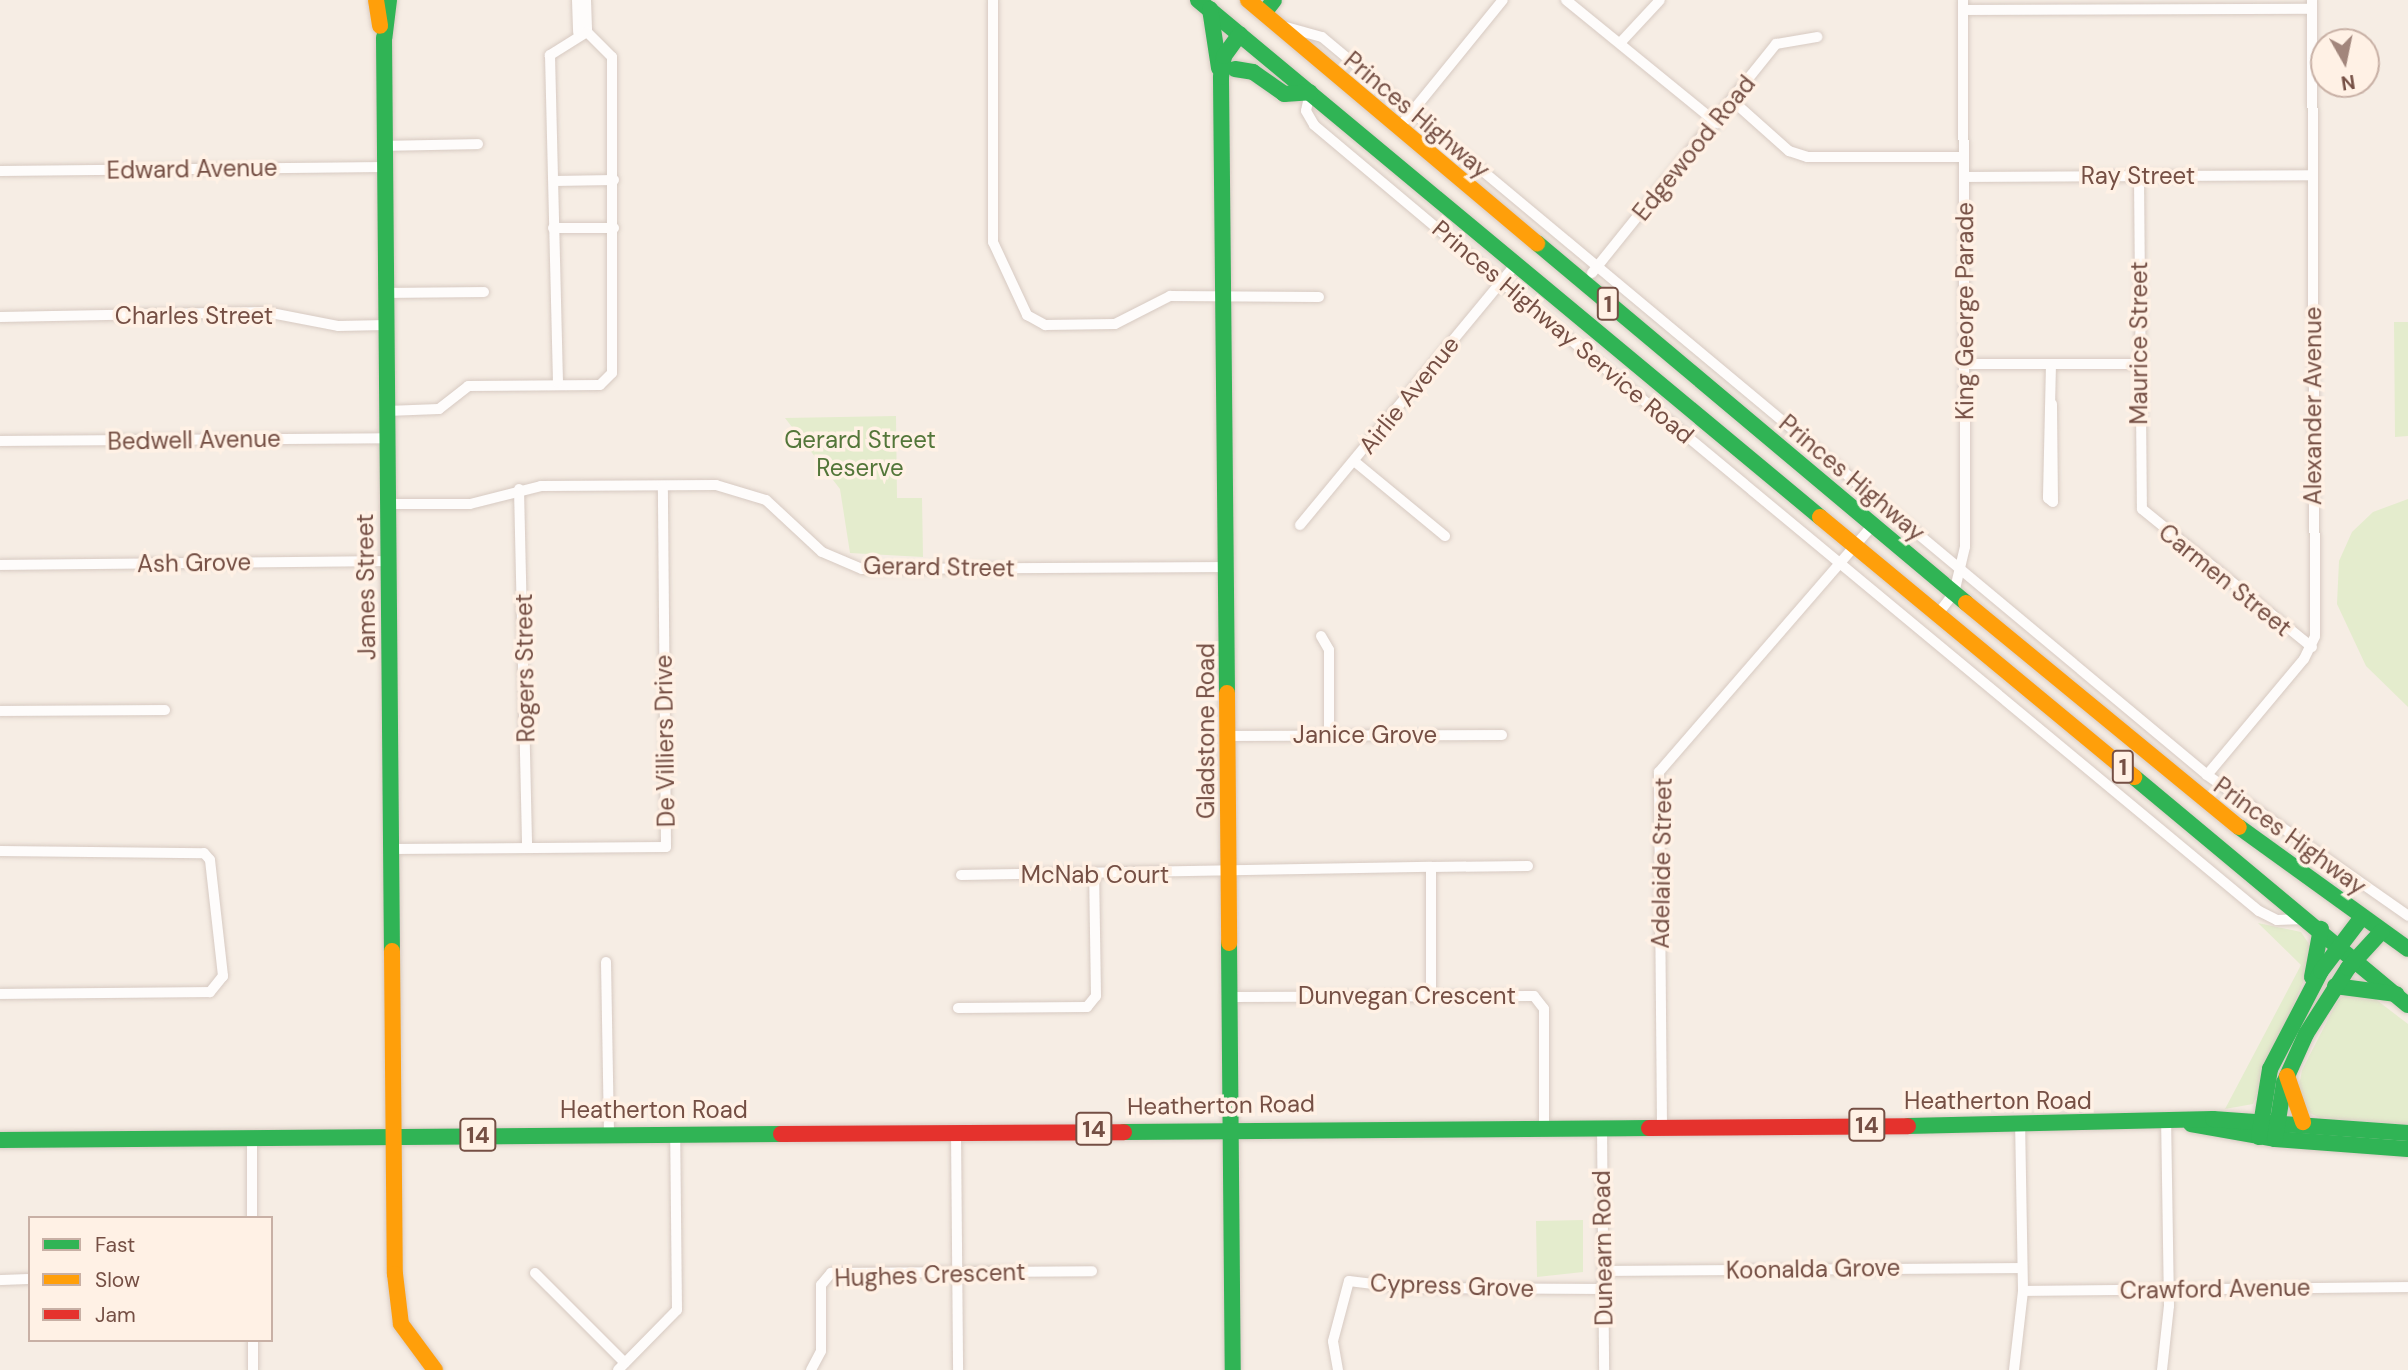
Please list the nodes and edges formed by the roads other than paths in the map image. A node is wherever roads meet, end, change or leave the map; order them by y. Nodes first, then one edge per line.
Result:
1 (376, 0) edge
2 (389, 0) edge
3 (577, 0) edge
4 (586, 0) edge
5 (993, 0) edge
6 (1248, 0) edge
7 (1503, 0) edge
8 (1566, 0) edge
9 (1660, 0) edge
10 (1204, 5) edge
11 (1963, 5) edge
12 (2312, 5) edge
13 (1269, 6) edge
14 (1279, 27) junction
15 (582, 32) junction
16 (1817, 37) dead end
17 (384, 38) junction
18 (1244, 38) junction
19 (1621, 42) junction
20 (1227, 79) junction
21 (1310, 92) junction
22 (1734, 102) junction
23 (1414, 111) junction
24 (1717, 123) junction
25 (1398, 130) junction
26 (478, 144) dead end
27 (384, 146) junction
28 (1964, 157) junction
29 (385, 167) junction
30 (0, 171) edge
31 (2312, 175) junction
32 (2138, 176) junction
33 (1964, 177) junction
34 (614, 180) junction
35 (554, 181) junction
36 (553, 228) junction
37 (614, 228) junction
38 (1516, 264) junction
39 (1597, 268) junction
40 (1501, 282) junction
41 (1584, 284) junction
42 (484, 292) dead end
43 (386, 293) junction
44 (1225, 296) junction
45 (1318, 296) dead end
46 (0, 317) edge
47 (386, 325) junction
48 (1682, 340) junction
49 (1657, 345) junction
50 (1965, 364) junction
51 (2051, 364) junction
52 (2139, 364) junction
53 (558, 383) junction
54 (2052, 404) junction
55 (387, 411) junction
56 (387, 438) junction
57 (0, 441) edge
58 (1354, 461) junction
59 (663, 486) junction
60 (519, 489) junction
61 (388, 504) junction
62 (2141, 509) joint
63 (1300, 524) dead end
64 (1874, 524) junction
65 (1445, 536) dead end
66 (1854, 545) junction
67 (1841, 560) junction
68 (388, 561) junction
69 (0, 565) edge
70 (1227, 567) junction
71 (1962, 569) junction
72 (1954, 593) junction
73 (1937, 615) junction
74 (1321, 636) dead end
75 (2312, 648) junction
76 (165, 710) dead end
77 (0, 711) edge
78 (1329, 735) junction
79 (1502, 735) dead end
80 (1229, 736) junction
81 (2207, 775) junction
82 (527, 847) junction
83 (391, 849) junction
84 (0, 851) edge
85 (1528, 866) dead end
86 (1431, 867) junction
87 (1229, 872) junction
88 (1094, 874) junction
89 (961, 875) dead end
90 (2408, 916) edge
91 (2362, 917) junction
92 (2315, 924) junction
93 (2382, 931) junction
94 (2341, 945) junction
95 (2408, 949) edge
96 (2356, 958) junction
97 (606, 962) dead end
98 (2335, 986) junction
99 (2312, 987) junction
100 (0, 994) edge
101 (1431, 995) junction
102 (1231, 997) junction
103 (2402, 999) edge
104 (958, 1008) dead end
105 (2287, 1076) junction
106 (2270, 1120) junction
107 (2303, 1122) junction
108 (2166, 1123) junction
109 (2020, 1124) junction
110 (2191, 1124) junction
111 (1662, 1125) junction
112 (1544, 1126) junction
113 (1602, 1126) junction
114 (1232, 1127) junction
115 (956, 1131) junction
116 (609, 1133) junction
117 (675, 1133) junction
118 (2408, 1133) edge
119 (393, 1136) junction
120 (252, 1138) junction
121 (2267, 1138) junction
122 (0, 1140) edge
123 (2408, 1149) edge
124 (252, 1216) edge
125 (2022, 1268) junction
126 (1092, 1271) dead end
127 (1604, 1271) junction
128 (957, 1272) junction
129 (535, 1273) dead end
130 (28, 1279) edge
131 (0, 1280) edge
132 (2408, 1287) edge
133 (1604, 1289) junction
134 (2169, 1290) junction
135 (2023, 1292) junction
136 (253, 1342) edge
137 (432, 1367) edge
138 (622, 1367) edge
139 (253, 1370) edge
140 (811, 1370) edge
141 (958, 1370) edge
142 (1233, 1370) edge
143 (1338, 1370) edge
144 (1604, 1370) edge
145 (2014, 1370) edge
146 (2162, 1370) edge

1 - 17 main road, James Street
2 - 17 main road, James Street
3 - 15 street
4 - 15 street
5 - 44 street
6 - 13 main road, Princes Highway / 1
7 - 23 street
8 - 19 street
9 - 19 street
10 - 18 main road, Princes Highway / 1
10 - 20 main road
11 - 12 street
11 - 28 street, King George Parade
12 - 31 street, Alexander Avenue
13 - 14 main road, Princes Highway / 1
13 - 18 main road, Gladstone Road
14 - 23 street, Princes Highway
14 - 25 main road, Princes Highway / 1
15 - 34 street
15 - 35 street
16 - 22 street, Edgewood Road
17 - 27 main road, James Street
18 - 20 main road, Gladstone Road
18 - 21 main road, Princes Highway / 1
19 - 24 street
20 - 21 main road
20 - 44 main road, Gladstone Road
21 - 38 main road, Princes Highway / 1
21 - 40 street, Princes Highway Service Road
22 - 24 street, Edgewood Road
22 - 28 street
23 - 25 street
23 - 39 street, Princes Highway
24 - 39 street, Edgewood Road
25 - 41 main road, Princes Highway / 1
26 - 27 street
27 - 29 main road, James Street
28 - 33 street, King George Parade
29 - 30 street, Edward Avenue
29 - 43 main road, James Street
31 - 32 street, Ray Street
31 - 75 street, Alexander Avenue
32 - 33 street, Ray Street
32 - 52 street, Maurice Street
33 - 50 street, King George Parade
34 - 35 street
34 - 37 street
35 - 36 street
36 - 37 street
36 - 53 street
37 - 53 street
38 - 40 street, Airlie Avenue
38 - 66 main road, Princes Highway / 1
39 - 41 street, Edgewood Road
39 - 48 street, Princes Highway
40 - 58 street, Airlie Avenue
40 - 67 street, Princes Highway Service Road
41 - 49 main road, Princes Highway / 1
42 - 43 street
43 - 47 main road, James Street
44 - 45 street
44 - 70 main road, Gladstone Road
46 - 47 street, Charles Street
47 - 55 main road, James Street
48 - 49 street
48 - 71 street, Princes Highway
49 - 64 main road, Princes Highway / 1
50 - 51 street
50 - 71 street, King George Parade
51 - 52 street
51 - 54 street
52 - 62 street, Maurice Street
53 - 55 street
54 - 54 street
55 - 56 main road, James Street
56 - 57 street, Bedwell Avenue
56 - 61 main road, James Street
58 - 63 street, Airlie Avenue
58 - 65 street
59 - 60 street, Gerard Street
59 - 70 street, Gerard Street
59 - 82 street, De Villiers Drive
60 - 61 street, Gerard Street
60 - 82 street, Rogers Street
61 - 68 main road, James Street
62 - 75 street, Carmen Street
64 - 66 street, Adelaide Street
64 - 72 main road, Princes Highway / 1
66 - 67 street, Adelaide Street
66 - 73 main road, Princes Highway / 1
67 - 92 street
67 - 111 street, Adelaide Street
68 - 69 street, Ash Grove
68 - 83 main road, James Street
70 - 80 main road, Gladstone Road
71 - 72 street, King George Parade
71 - 81 street, Princes Highway
72 - 73 street, King George Parade
72 - 91 main road, Princes Highway / 1
73 - 92 main road, Princes Highway / 1
74 - 78 street
75 - 81 street
76 - 77 street
78 - 79 street, Janice Grove
78 - 80 street, Janice Grove
80 - 87 main road, Gladstone Road
81 - 90 street, Princes Highway
82 - 83 street, De Villiers Drive
83 - 119 main road, James Street
84 - 100 street
85 - 86 street, McNab Court
86 - 87 street, McNab Court
86 - 101 street
87 - 88 street, McNab Court
87 - 102 main road, Gladstone Road
88 - 89 street, McNab Court
88 - 104 street
91 - 93 main road, Princes Highway / 1
91 - 94 main road
92 - 94 main road, Princes Highway / 1
92 - 99 main road
93 - 95 main road, Princes Highway / 1
93 - 96 main road
94 - 96 main road, Princes Highway / 1
94 - 99 main road
96 - 98 main road
96 - 103 main road, Princes Highway / 1
97 - 116 street
98 - 103 main road
98 - 105 main road
99 - 106 main road
101 - 102 street, Dunvegan Crescent
101 - 112 street, Dunvegan Crescent
102 - 114 main road, Gladstone Road
105 - 106 main road
105 - 107 main road
106 - 107 main road, Heatherton Road / 14
106 - 110 main road, Heatherton Road / 14
106 - 121 main road
107 - 118 main road, Heatherton Road / 14
108 - 109 main road, Heatherton Road / 14
108 - 110 main road, Heatherton Road / 14
108 - 134 street
109 - 111 main road, Heatherton Road / 14
109 - 125 street
110 - 121 main road, Heatherton Road / 14
111 - 113 main road, Heatherton Road / 14
112 - 113 main road, Heatherton Road / 14
112 - 114 main road, Heatherton Road / 14
113 - 127 street, Dunearn Road
114 - 115 main road, Heatherton Road / 14
114 - 142 main road, Gladstone Road
115 - 117 main road, Heatherton Road / 14
115 - 128 street
116 - 117 main road, Heatherton Road / 14
116 - 119 main road, Heatherton Road / 14
117 - 138 street
119 - 120 main road, Heatherton Road / 14
119 - 137 main road, James Street
120 - 122 main road, Heatherton Road / 14
120 - 124 street
121 - 123 main road, Heatherton Road / 14
125 - 127 street, Koonalda Grove
125 - 135 street
126 - 128 street, Hughes Crescent
127 - 133 street, Dunearn Road
128 - 140 street, Hughes Crescent
128 - 141 street
129 - 138 street
130 - 131 street
132 - 134 street, Crawford Avenue
133 - 143 street, Cypress Grove
133 - 144 street, Dunearn Road
134 - 135 street, Crawford Avenue
134 - 146 street
135 - 145 street
136 - 139 street

